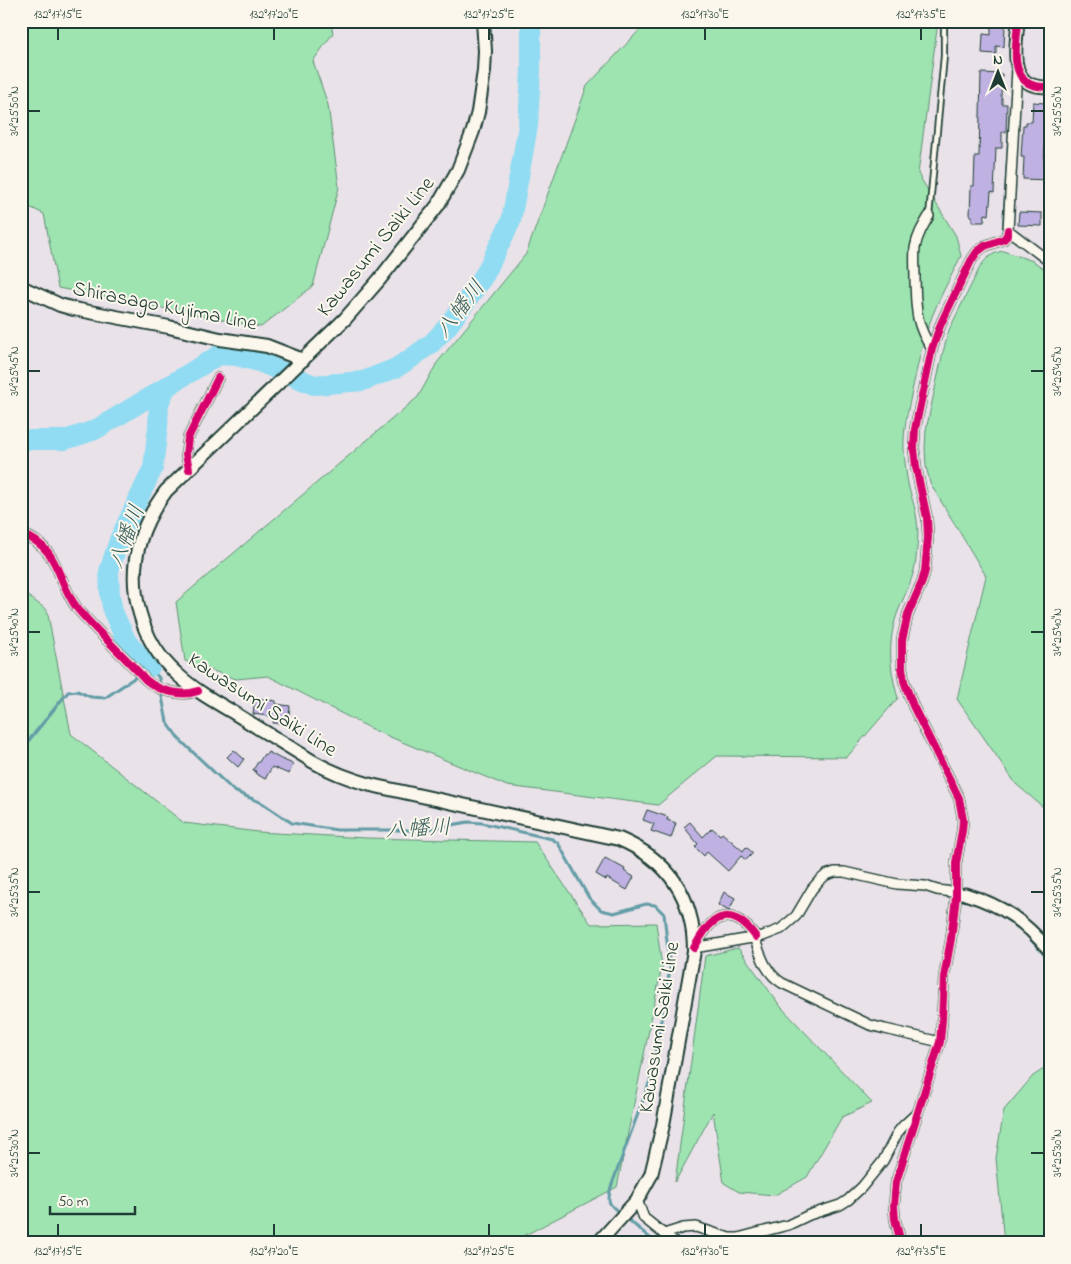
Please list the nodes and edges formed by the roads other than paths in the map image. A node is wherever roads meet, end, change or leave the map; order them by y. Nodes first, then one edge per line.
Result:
1 (483, 21) edge
2 (944, 21) edge
3 (1018, 21) edge
4 (1017, 69) junction
5 (1050, 87) edge
6 (929, 216) joint
7 (1008, 230) junction
8 (1050, 262) edge
9 (21, 287) edge
10 (932, 349) junction
11 (302, 361) junction
12 (218, 378) dead end
13 (189, 469) junction
14 (21, 534) edge
15 (198, 691) junction
16 (961, 893) junction
17 (755, 937) junction
18 (694, 948) junction
19 (1050, 951) edge
20 (940, 1042) junction
21 (918, 1113) junction
22 (633, 1204) junction
23 (664, 1234) junction
24 (598, 1243) edge
25 (676, 1243) edge
26 (901, 1243) edge

1 - 11 main road, Kawasumi Saiki Line
2 - 6 lane
3 - 4 street
4 - 5 street
4 - 7 street
6 - 10 street
7 - 8 street
7 - 10 street
9 - 11 main road, Shirasago Kujima Line
10 - 16 street
11 - 13 main road, Kawasumi Saiki Line
12 - 13 street
13 - 15 main road, Kawasumi Saiki Line
14 - 15 street
15 - 18 main road, Kawasumi Saiki Line
16 - 17 street
16 - 19 street
16 - 20 street
17 - 18 street
17 - 18 street
17 - 20 street
18 - 22 main road, Kawasumi Saiki Line
20 - 21 street
21 - 23 street
21 - 26 street
22 - 23 street
22 - 24 main road, Kawasumi Saiki Line
23 - 25 street

